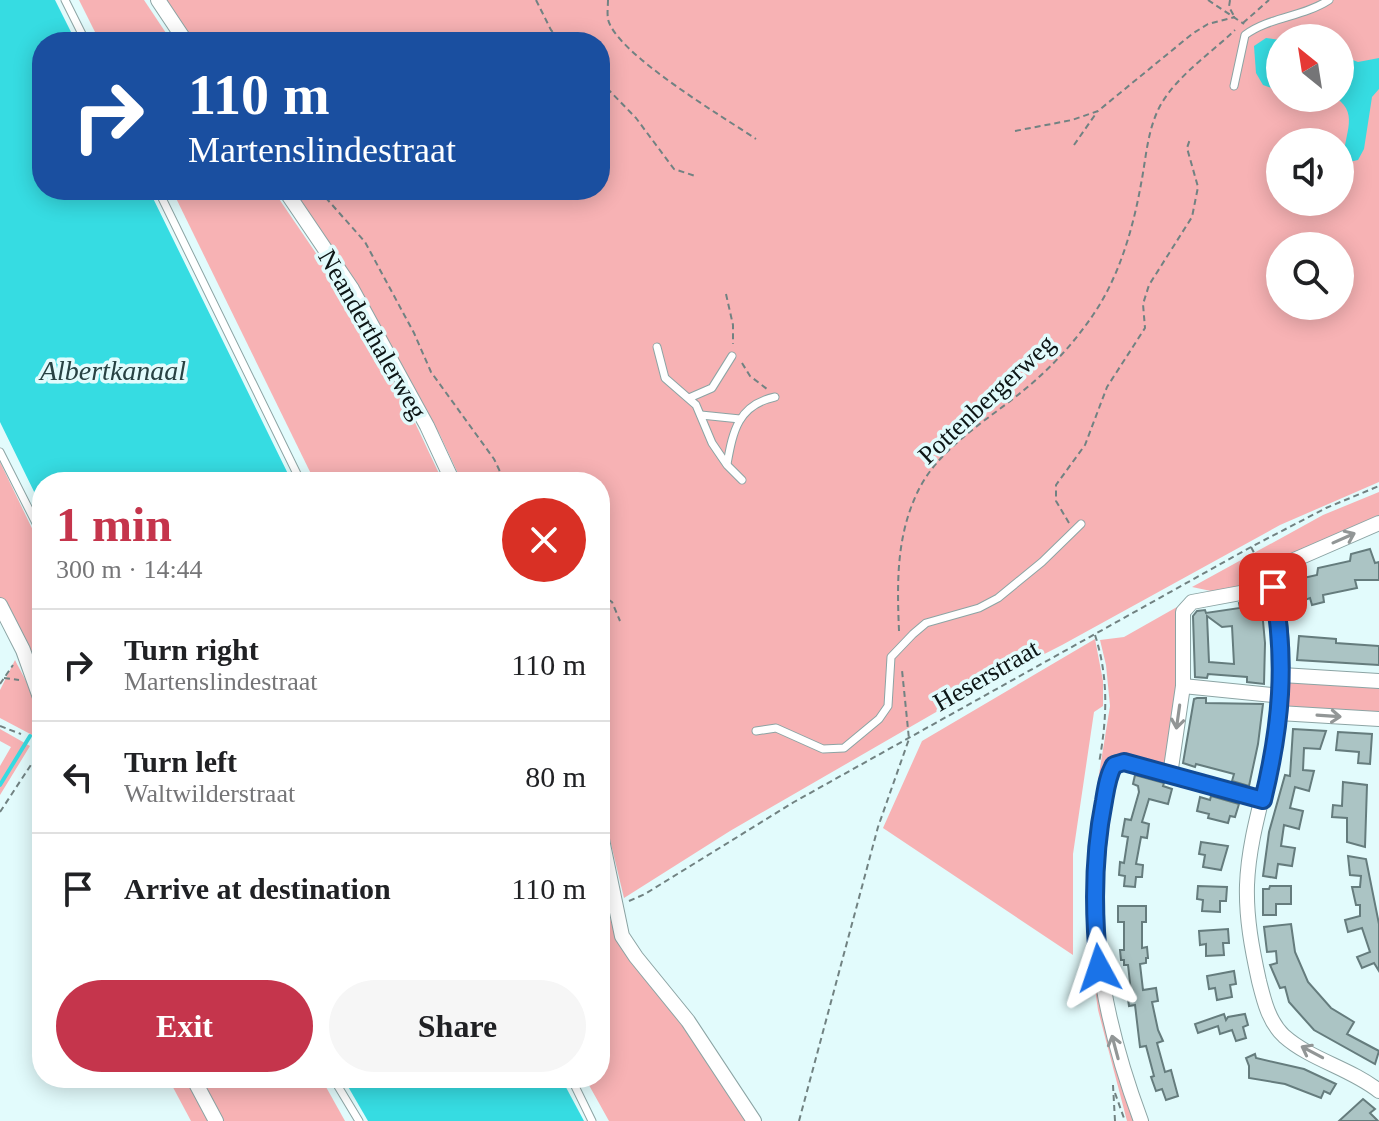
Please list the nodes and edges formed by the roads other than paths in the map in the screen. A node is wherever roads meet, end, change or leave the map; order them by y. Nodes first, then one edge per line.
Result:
1 (65, 0) edge
2 (158, 0) edge
3 (1329, 0) edge
4 (81, 32) edge
5 (179, 32) edge
6 (1234, 86) dead end
7 (163, 200) edge
8 (292, 200) edge
9 (657, 347) dead end
10 (736, 354) road end
11 (775, 397) road end
12 (689, 398) junction
13 (701, 415) junction
14 (740, 419) junction
15 (0, 452) edge
16 (727, 465) junction
17 (296, 472) edge
18 (448, 472) edge
19 (742, 480) dead end
20 (32, 515) edge
21 (1379, 523) edge
22 (1081, 524) dead end
23 (1273, 587) junction
24 (0, 605) edge
25 (32, 675) edge
26 (1282, 675) junction
27 (1379, 681) edge
28 (1183, 686) junction
29 (1281, 696) junction
30 (1279, 713) junction
31 (1379, 719) edge
32 (756, 731) dead end
33 (1170, 775) junction
34 (1263, 800) junction
35 (610, 878) edge
36 (198, 1088) edge
37 (339, 1088) edge
38 (576, 1088) edge
39 (1379, 1091) edge
40 (216, 1121) edge
41 (359, 1121) edge
42 (592, 1121) edge
43 (754, 1121) edge
44 (1141, 1121) edge

1 - 4 lane
2 - 5 street
3 - 6 lane
7 - 17 lane
8 - 18 street, Neanderthalerweg
9 - 12 lane
10 - 12 lane
11 - 14 lane
12 - 13 lane
13 - 14 lane
13 - 16 lane
14 - 16 lane
15 - 20 lane
16 - 19 lane
23 -> 21 street
22 - 32 lane
23 - 26 street
23 - 28 street
24 - 25 street
26 - 27 street
26 - 29 street
28 - 29 street
28 -> 33 street
29 - 30 street
30 -> 31 street
30 - 34 street
33 - 34 street
44 -> 33 street
39 -> 34 street
35 - 43 street
36 - 40 street
37 - 41 lane
38 - 42 lane

